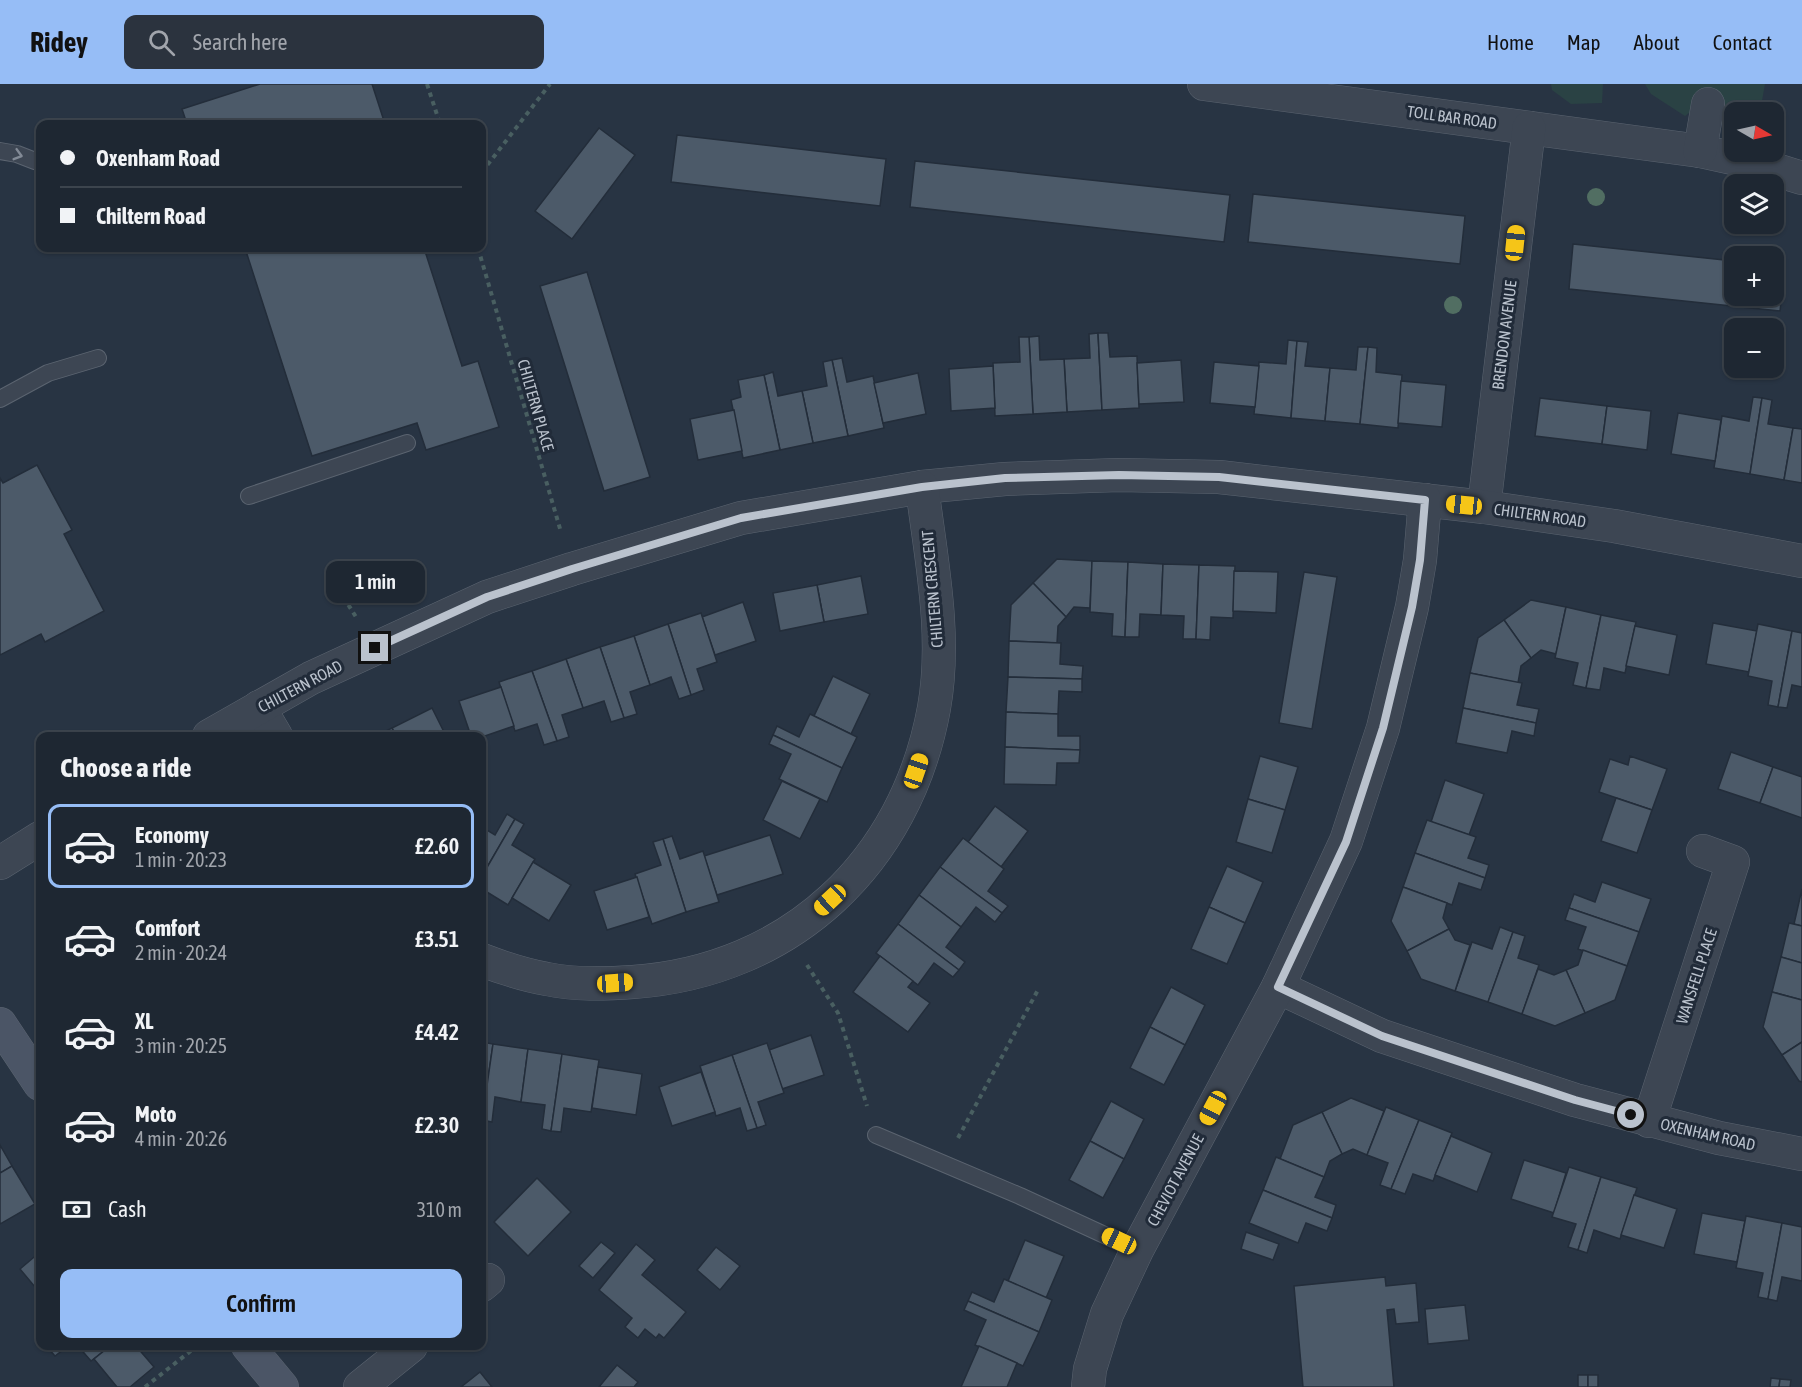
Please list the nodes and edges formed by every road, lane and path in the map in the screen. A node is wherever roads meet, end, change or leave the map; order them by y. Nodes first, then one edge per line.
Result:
1 (427, 84) edge
2 (550, 84) edge
3 (1204, 84) edge
4 (1708, 104) dead end
5 (439, 120) edge
6 (1529, 128) junction
7 (0, 151) edge
8 (1700, 151) junction
9 (35, 160) dead end
10 (486, 166) edge
11 (1802, 178) edge
12 (479, 252) edge
13 (98, 358) dead end
14 (0, 399) edge
15 (406, 443) dead end
16 (922, 487) junction
17 (249, 496) dead end
18 (1425, 500) junction
19 (1484, 507) junction
20 (1802, 561) edge
21 (572, 569) junction
22 (334, 582) dead end
23 (359, 622) dead end
24 (259, 706) junction
25 (216, 732) edge
26 (274, 732) edge
27 (36, 840) edge
28 (1703, 851) dead end
29 (0, 863) edge
30 (787, 934) junction
31 (486, 962) edge
32 (1278, 987) junction
33 (1038, 988) dead end
34 (0, 1024) edge
35 (36, 1078) edge
36 (1649, 1121) junction
37 (876, 1135) joint
38 (1802, 1154) edge
39 (944, 1164) junction
40 (1137, 1250) junction
41 (192, 1350) edge
42 (251, 1350) edge
43 (406, 1350) edge
44 (145, 1387) edge
45 (282, 1387) edge
46 (360, 1387) edge
47 (1088, 1387) edge

1 - 5 path
2 - 10 path
3 - 6 street, TOLL BAR ROAD
4 - 8 street
6 - 8 street, TOLL BAR ROAD
6 - 19 street, BRENDON AVENUE
7 -> 9 lane
8 - 11 street, TOLL BAR ROAD
12 - 21 path, CHILTERN PLACE
13 - 14 lane
15 - 17 lane
16 - 18 street, CHILTERN ROAD
16 - 21 street, CHILTERN ROAD
16 - 30 street, CHILTERN CRESCENT
18 - 19 street, CHILTERN ROAD
18 - 32 street, CHEVIOT AVENUE
19 - 20 street, CHILTERN ROAD
21 - 24 street, CHILTERN ROAD
22 - 23 path
24 - 25 street, CHILTERN ROAD
24 - 26 street
27 - 29 street
28 - 36 street, WANSFELL PLACE
30 - 31 street, CHILTERN CRESCENT
30 - 37 path
32 - 36 street, OXENHAM ROAD
32 - 40 street, CHEVIOT AVENUE
33 - 39 path
34 - 35 street
36 - 38 street, OXENHAM ROAD
37 - 39 lane
39 - 40 lane
40 - 47 street, CHEVIOT AVENUE
41 - 44 path
42 - 45 street
43 - 46 street

